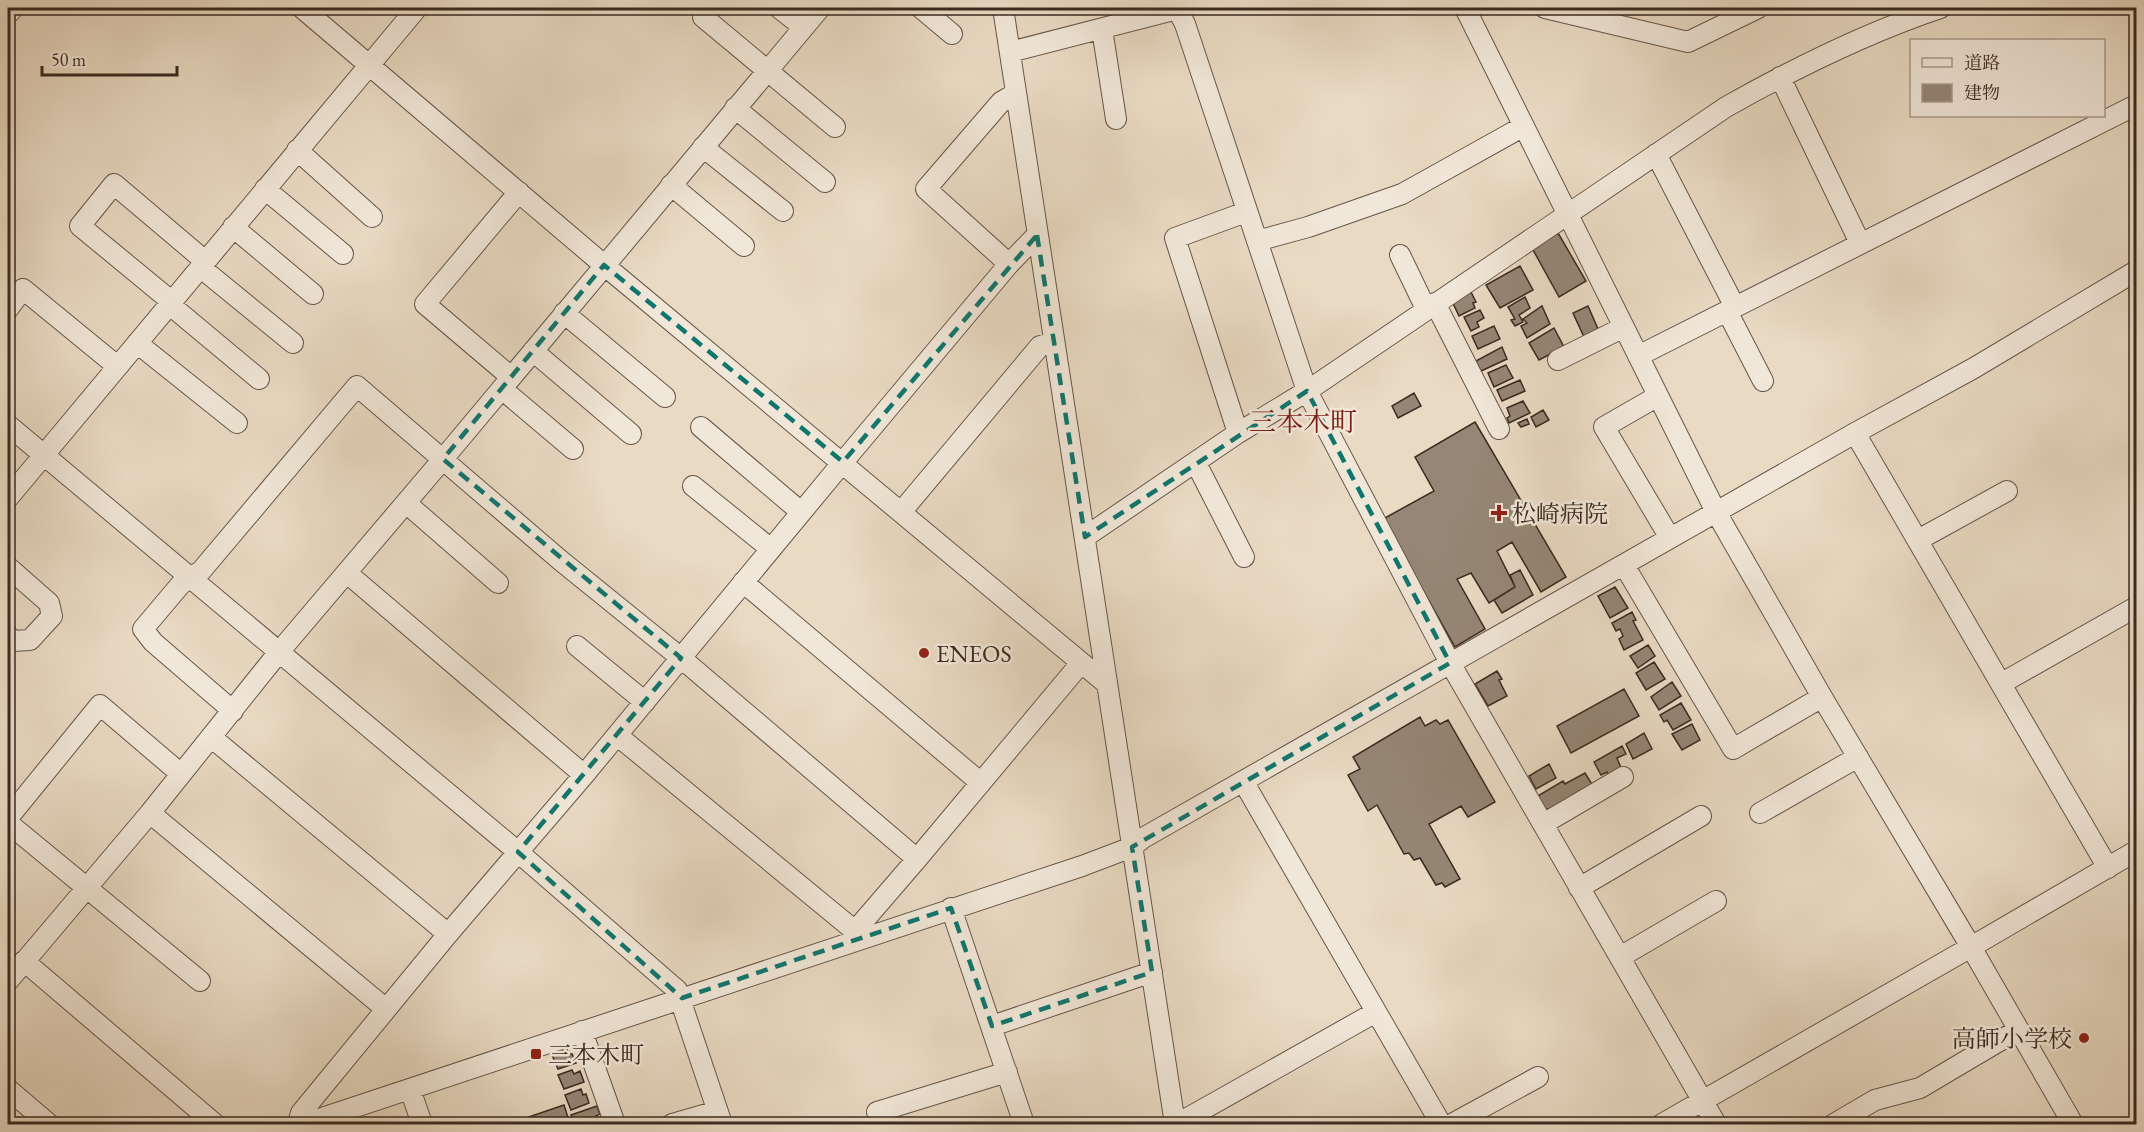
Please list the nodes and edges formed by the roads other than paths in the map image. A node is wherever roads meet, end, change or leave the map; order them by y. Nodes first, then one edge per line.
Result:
1 (13, 8) edge
2 (302, 8) edge
3 (417, 8) edge
4 (779, 8) edge
5 (820, 8) edge
6 (921, 8) edge
7 (1003, 8) edge
8 (1179, 8) edge
9 (1465, 8) edge
10 (1545, 8) edge
11 (1758, 8) edge
12 (1940, 8) edge
13 (8, 14) edge
14 (703, 17) dead end
15 (803, 27) junction
16 (1102, 29) junction
17 (952, 34) dead end
18 (1010, 52) junction
19 (369, 64) junction
20 (767, 71) junction
21 (1780, 76) junction
22 (1016, 93) junction
23 (2136, 105) edge
24 (735, 108) junction
25 (1116, 119) dead end
26 (835, 126) dead end
27 (1524, 126) junction
28 (703, 147) junction
29 (297, 150) junction
30 (1656, 154) junction
31 (825, 182) dead end
32 (671, 185) junction
33 (265, 189) junction
34 (519, 192) junction
35 (783, 211) dead end
36 (1246, 212) junction
37 (1568, 213) junction
38 (372, 217) dead end
39 (233, 227) junction
40 (1037, 235) junction
41 (1257, 241) junction
42 (1860, 243) junction
43 (744, 246) dead end
44 (343, 254) dead end
45 (1400, 255) dead end
46 (203, 264) junction
47 (1009, 264) junction
48 (604, 265) junction
49 (2136, 272) edge
50 (313, 294) dead end
51 (170, 303) junction
52 (1430, 306) junction
53 (8, 309) edge
54 (1731, 309) junction
55 (564, 313) junction
56 (1624, 327) junction
57 (1054, 342) junction
58 (137, 343) junction
59 (293, 343) dead end
60 (533, 351) junction
61 (1638, 356) junction
62 (1558, 360) dead end
63 (117, 366) junction
64 (259, 379) dead end
65 (1763, 381) dead end
66 (506, 383) junction
67 (1307, 391) junction
68 (1658, 396) junction
69 (665, 398) dead end
70 (237, 423) dead end
71 (8, 424) edge
72 (701, 427) dead end
73 (1498, 429) dead end
74 (1855, 433) junction
75 (631, 434) dead end
76 (1238, 434) junction
77 (573, 449) dead end
78 (44, 454) junction
79 (443, 459) junction
80 (843, 462) junction
81 (1196, 463) junction
82 (693, 486) dead end
83 (2007, 491) dead end
84 (8, 498) edge
85 (406, 503) junction
86 (902, 511) junction
87 (801, 512) junction
88 (1716, 512) junction
89 (1085, 537) junction
90 (1670, 538) junction
91 (1918, 540) junction
92 (771, 549) junction
93 (1244, 557) dead end
94 (1624, 565) junction
95 (8, 567) edge
96 (347, 573) junction
97 (191, 578) junction
98 (743, 582) junction
99 (498, 583) dead end
100 (2136, 608) edge
101 (8, 636) edge
102 (577, 646) dead end
103 (279, 652) junction
104 (681, 658) junction
105 (1081, 663) junction
106 (1450, 663) junction
107 (2002, 683) junction
108 (1107, 684) junction
109 (1822, 697) junction
110 (645, 702) junction
111 (233, 711) junction
112 (618, 736) junction
113 (211, 737) junction
114 (1857, 757) junction
115 (181, 774) junction
116 (584, 776) junction
117 (1623, 777) dead end
118 (1243, 781) junction
119 (981, 783) junction
120 (150, 813) junction
121 (1760, 813) dead end
122 (1701, 816) dead end
123 (8, 818) edge
124 (8, 823) edge
125 (1543, 824) junction
126 (1132, 847) junction
127 (2136, 851) edge
128 (518, 852) junction
129 (917, 859) junction
130 (2108, 868) junction
131 (85, 888) junction
132 (1579, 888) junction
133 (1716, 901) dead end
134 (951, 908) junction
135 (448, 934) junction
136 (855, 935) junction
137 (1971, 947) junction
138 (1620, 957) junction
139 (24, 961) junction
140 (1152, 972) junction
141 (8, 981) edge
142 (200, 981) dead end
143 (682, 998) junction
144 (386, 1009) junction
145 (1376, 1012) junction
146 (992, 1026) junction
147 (2018, 1030) junction
148 (582, 1032) junction
149 (1007, 1071) junction
150 (1538, 1077) dead end
151 (8, 1089) edge
152 (410, 1089) junction
153 (1703, 1101) junction
154 (877, 1112) dead end
155 (720, 1118) edge
156 (1443, 1124) edge
157 (49, 1125) edge
158 (215, 1125) edge
159 (298, 1125) edge
160 (303, 1125) edge
161 (422, 1125) edge
162 (615, 1125) edge
163 (672, 1125) edge
164 (1024, 1125) edge
165 (1176, 1125) edge
166 (1662, 1125) edge
167 (1716, 1125) edge
168 (1834, 1125) edge
169 (2073, 1125) edge

1 - 13 street
2 - 19 street
3 - 19 street
4 - 15 street
5 - 15 street
6 - 17 street
7 - 18 street
8 - 16 street
8 - 36 street
9 - 27 street
10 - 11 street
12 - 21 street
14 - 20 street
15 - 20 street
16 - 18 street
16 - 25 street
18 - 22 street
19 - 29 street
19 - 34 street
20 - 24 street
20 - 26 street
21 - 30 street
21 - 42 street
22 - 40 street
22 - 47 street
23 - 42 street
24 - 28 street
24 - 31 street
27 - 37 street
27 - 41 street
28 - 32 street
28 - 35 street
29 - 33 street
29 - 38 street
30 - 37 street
30 - 54 street
32 - 43 street
32 - 48 street
33 - 39 street
33 - 44 street
34 - 48 street
34 - 66 street
36 - 41 street
36 - 76 street
37 - 52 street
37 - 56 street
39 - 46 street
39 - 50 street
40 - 47 street
40 - 57 street
41 - 67 street
42 - 54 street
45 - 52 street
46 - 51 street
46 - 51 street
46 - 59 street
47 - 80 street
48 - 55 street
48 - 80 street
49 - 74 street
51 - 58 street
51 - 64 street
52 - 67 street
52 - 73 street
53 - 63 street
54 - 61 street
54 - 65 street
55 - 60 street
55 - 69 street
56 - 61 street
56 - 62 street
57 - 86 street
57 - 89 street
58 - 63 street
58 - 70 street
60 - 66 street
60 - 75 street
61 - 68 street
63 - 78 street
66 - 77 street
66 - 79 street
67 - 76 street
67 - 106 street
68 - 88 street
68 - 90 street
71 - 78 street
72 - 87 street
74 - 88 street
74 - 91 street
76 - 81 street
78 - 84 street
78 - 97 street
79 - 85 street
79 - 97 street
79 - 104 street
80 - 86 street
80 - 87 street
81 - 89 street
81 - 93 street
82 - 92 street
83 - 91 street
85 - 96 street
85 - 99 street
86 - 105 street
87 - 92 street
88 - 90 street
88 - 109 street
89 - 108 street
90 - 94 street
91 - 107 street
92 - 98 street
94 - 106 street
94 - 109 street
95 - 101 street
96 - 103 street
96 - 116 street
97 - 103 street
97 - 111 street
98 - 104 street
98 - 119 street
100 - 107 street
102 - 110 street
103 - 111 street
103 - 128 street
104 - 110 street
104 - 129 street
105 - 108 street
105 - 119 street
106 - 118 street
106 - 125 street
107 - 130 street
108 - 126 street
109 - 114 street
110 - 112 street
111 - 113 street
112 - 116 street
112 - 136 street
113 - 115 street
113 - 135 street
114 - 121 street
114 - 137 street
115 - 120 street
115 - 123 street
116 - 128 street
117 - 125 street
118 - 126 street
118 - 145 street
119 - 129 street
120 - 131 street
120 - 144 street
122 - 132 street
124 - 131 street
125 - 132 street
126 - 134 street
126 - 140 street
127 - 130 street
128 - 135 street
128 - 143 street
129 - 136 street
130 - 137 street
131 - 139 street
131 - 142 street
132 - 138 street
133 - 138 street
134 - 136 street
134 - 146 street
135 - 144 street
136 - 143 street
137 - 147 street
137 - 153 street
138 - 153 street
139 - 141 street
139 - 158 street
140 - 146 street
140 - 165 street
143 - 148 street
143 - 155 street
144 - 159 street
145 - 156 street
145 - 165 street
146 - 149 street
147 - 168 street
147 - 169 street
148 - 152 street
148 - 162 street
149 - 154 street
149 - 164 street
150 - 156 street
151 - 157 street
152 - 160 street
152 - 161 street
153 - 166 street
153 - 167 street
155 - 163 street

